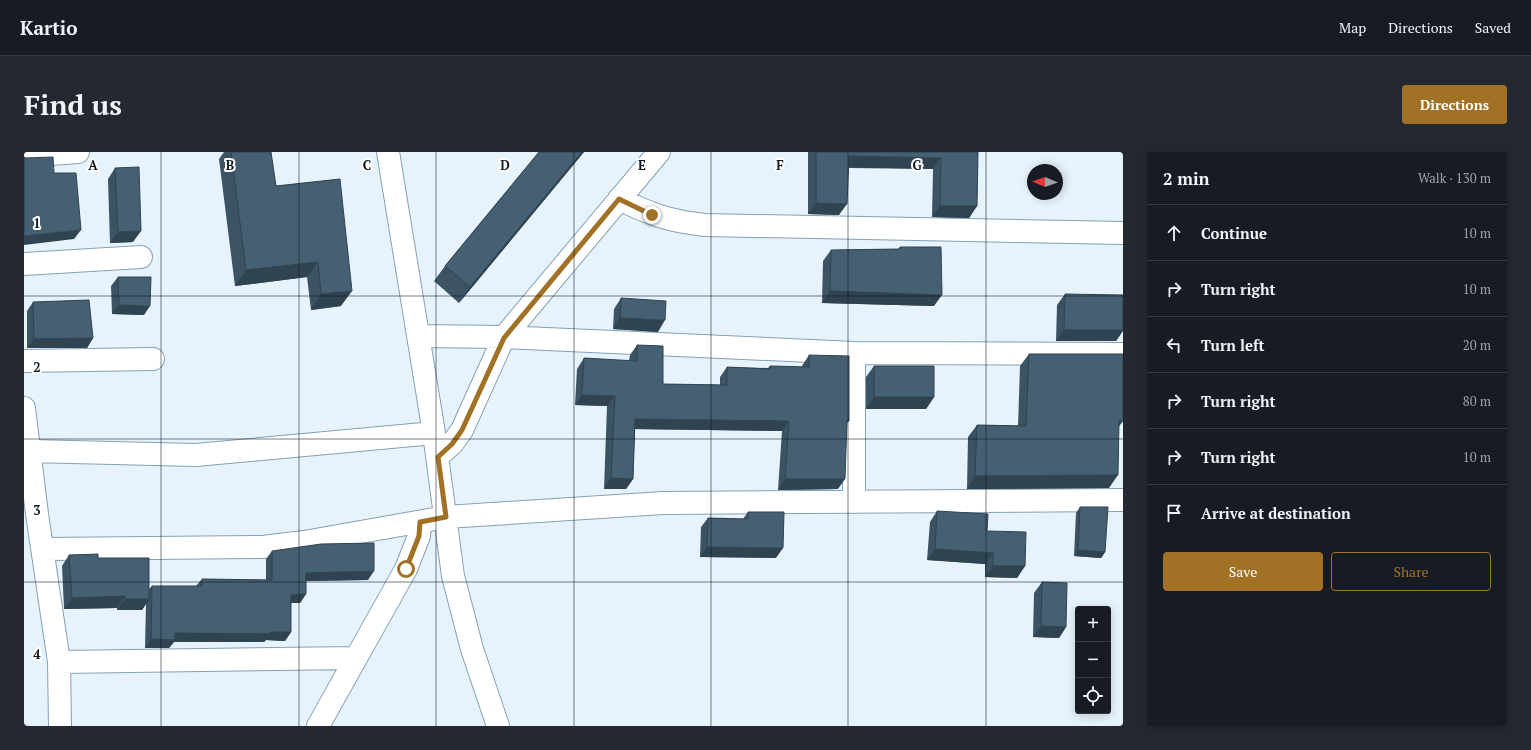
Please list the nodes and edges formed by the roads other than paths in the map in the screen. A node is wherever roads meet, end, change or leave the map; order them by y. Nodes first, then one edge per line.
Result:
1 (78, 152) edge
2 (388, 152) edge
3 (660, 152) edge
4 (24, 156) edge
5 (619, 199) junction
6 (1123, 233) edge
7 (141, 257) dead end
8 (24, 264) edge
9 (418, 336) junction
10 (504, 338) junction
11 (854, 353) junction
12 (1123, 354) edge
13 (153, 359) dead end
14 (24, 361) edge
15 (24, 408) edge
16 (434, 433) junction
17 (30, 452) junction
18 (438, 457) junction
19 (1123, 500) edge
20 (854, 502) junction
21 (446, 517) junction
22 (420, 522) junction
23 (44, 549) junction
24 (356, 658) junction
25 (59, 662) junction
26 (60, 726) edge
27 (318, 726) edge
28 (498, 726) edge

1 - 4 street
2 - 9 street
3 - 5 street
5 - 6 street
5 - 10 street
7 - 8 street
9 - 10 street
9 - 16 street
10 - 11 street
10 - 18 street
11 - 12 street
11 - 20 street
13 - 14 street
15 - 17 street
16 - 17 street
16 - 18 street
17 - 23 street
18 - 21 street
19 - 20 street
20 - 21 street
21 - 22 street
21 - 28 street
22 - 23 street
22 - 24 street
23 - 25 street
24 - 25 street
24 - 27 street
25 - 26 street

